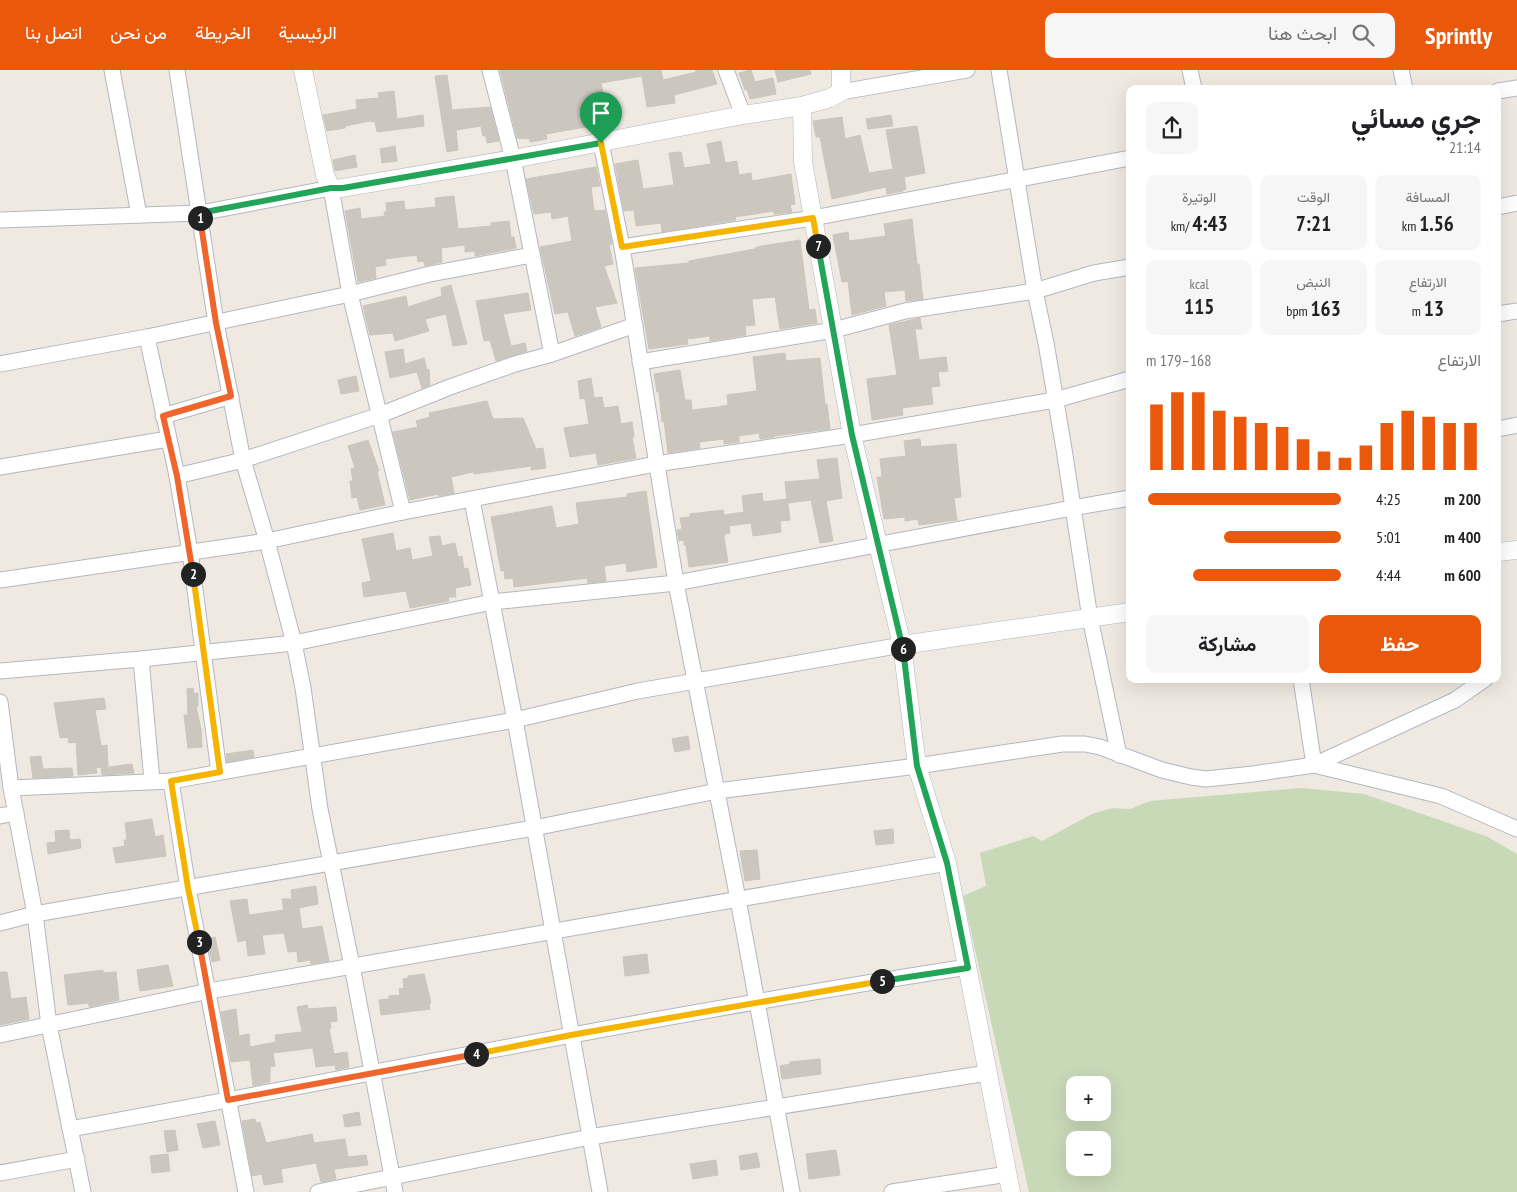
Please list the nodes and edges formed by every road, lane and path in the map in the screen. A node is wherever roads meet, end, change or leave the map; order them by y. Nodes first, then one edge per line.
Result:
1 (112, 70) edge
2 (177, 70) edge
3 (490, 70) edge
4 (726, 70) edge
5 (841, 70) edge
6 (967, 70) edge
7 (999, 70) edge
8 (1190, 70) edge
9 (1401, 70) edge
10 (308, 71) edge
11 (1193, 85) edge
12 (1404, 85) edge
13 (1517, 88) edge
14 (1501, 91) edge
15 (841, 92) junction
16 (802, 106) junction
17 (743, 115) junction
18 (601, 143) junction
19 (513, 159) junction
20 (1126, 159) edge
21 (1016, 180) junction
22 (331, 188) junction
23 (1517, 203) edge
24 (1501, 206) edge
25 (200, 213) junction
26 (139, 215) junction
27 (813, 218) junction
28 (0, 220) edge
29 (622, 247) junction
30 (532, 255) junction
31 (1126, 268) edge
32 (1035, 291) junction
33 (350, 294) junction
34 (1517, 311) edge
35 (1501, 314) edge
36 (216, 323) junction
37 (634, 325) junction
38 (834, 330) junction
39 (147, 337) junction
40 (552, 354) junction
41 (640, 362) junction
42 (0, 364) edge
43 (1126, 380) edge
44 (231, 396) junction
45 (1056, 400) junction
46 (380, 415) junction
47 (163, 416) junction
48 (1517, 425) edge
49 (1501, 428) edge
50 (852, 435) junction
51 (168, 439) junction
52 (243, 460) junction
53 (656, 464) junction
54 (0, 466) edge
55 (177, 476) junction
56 (1126, 499) edge
57 (472, 500) junction
58 (1072, 508) junction
59 (403, 512) junction
60 (267, 541) junction
61 (878, 545) junction
62 (1517, 550) edge
63 (190, 552) junction
64 (1501, 552) edge
65 (0, 580) edge
66 (676, 583) junction
67 (492, 602) junction
68 (1126, 613) edge
69 (1090, 618) junction
70 (294, 643) junction
71 (902, 644) junction
72 (204, 652) junction
73 (142, 659) junction
74 (0, 671) edge
75 (695, 682) junction
76 (1302, 683) edge
77 (1479, 683) edge
78 (0, 707) edge
79 (515, 720) junction
80 (312, 755) junction
81 (1119, 755) junction
82 (1314, 765) junction
83 (917, 766) junction
84 (220, 772) junction
85 (152, 781) junction
86 (171, 781) junction
87 (11, 788) junction
88 (717, 791) junction
89 (16, 813) junction
90 (0, 816) edge
91 (1515, 826) edge
92 (534, 828) junction
93 (947, 863) junction
94 (332, 864) junction
95 (188, 888) junction
96 (738, 899) junction
97 (35, 914) junction
98 (0, 923) edge
99 (553, 932) junction
100 (352, 966) junction
101 (968, 968) junction
102 (209, 991) junction
103 (756, 1002) junction
104 (49, 1025) junction
105 (0, 1035) edge
106 (571, 1035) junction
107 (987, 1073) junction
108 (372, 1074) junction
109 (228, 1100) junction
110 (776, 1107) junction
111 (70, 1129) junction
112 (590, 1137) junction
113 (77, 1159) junction
114 (0, 1173) edge
115 (1008, 1174) junction
116 (393, 1184) edge
117 (83, 1192) edge
118 (246, 1192) edge
119 (318, 1192) edge
120 (600, 1192) edge
121 (792, 1192) edge
122 (892, 1192) edge
123 (1011, 1192) edge

1 - 26 street
2 - 25 street
3 - 19 street
4 - 17 street
5 - 15 street
6 - 15 street
7 - 21 street
8 - 11 street
9 - 12 street
10 - 22 street
13 - 14 street
15 - 16 street
16 - 17 street
16 - 27 street
17 - 18 street
18 - 19 street
18 - 29 street
19 - 22 street
19 - 30 street
20 - 21 street
21 - 27 street
21 - 32 street
22 - 25 street
22 - 33 street
23 - 24 street
25 - 26 street
25 - 36 street
26 - 28 street
27 - 29 street
27 - 38 street
29 - 37 street
30 - 33 street
30 - 40 street
31 - 32 street
32 - 38 street
32 - 45 street
33 - 36 street
33 - 46 street
34 - 35 street
36 - 39 street
36 - 44 street
37 - 40 street
37 - 41 street
38 - 41 street
38 - 50 street
39 - 42 street
39 - 47 street
40 - 46 street
41 - 53 street
43 - 45 street
44 - 47 street
44 - 52 street
45 - 50 street
45 - 58 street
46 - 52 street
46 - 59 street
47 - 51 street
48 - 49 street
50 - 53 street
50 - 61 street
51 - 54 street
51 - 55 street
52 - 55 street
52 - 60 street
53 - 57 street
53 - 66 street
55 - 63 street
56 - 58 street
57 - 59 street
57 - 67 street
58 - 61 street
58 - 69 street
59 - 60 street
60 - 63 street
60 - 70 street
61 - 66 street
61 - 71 street
62 - 64 street
63 - 65 street
63 - 72 street
66 - 67 street
66 - 75 street
67 - 70 street
67 - 79 street
68 - 69 street
69 - 71 street
69 - 81 street
70 - 72 street
70 - 80 street
71 - 75 street
71 - 83 street
72 - 73 street
72 - 84 street
73 - 74 street
73 - 85 street
75 - 79 street
75 - 88 street
76 - 82 street
77 - 82 street
78 - 87 street
79 - 80 street
79 - 92 street
80 - 84 street
80 - 94 street
81 - 82 street
81 - 83 street
82 - 91 street
83 - 88 street
83 - 93 street
84 - 86 street
85 - 86 street
85 - 87 street
86 - 95 street
87 - 89 street
88 - 92 street
88 - 96 street
89 - 90 street
89 - 97 street
92 - 94 street
92 - 99 street
93 - 96 street
93 - 101 street
94 - 95 street
94 - 100 street
95 - 97 street
95 - 102 street
96 - 99 street
96 - 103 street
97 - 98 street
97 - 104 street
99 - 100 street
99 - 106 street
100 - 102 street
100 - 108 street
101 - 103 street
101 - 107 street
102 - 104 street
102 - 109 street
103 - 106 street
103 - 110 street
104 - 105 street
104 - 111 street
106 - 108 street
106 - 112 street
107 - 110 street
107 - 115 street
108 - 109 street
108 - 116 street
109 - 111 street
109 - 118 street
110 - 112 street
110 - 121 street
111 - 113 street
112 - 116 street
112 - 120 street
113 - 114 street
113 - 117 street
115 - 122 street
115 - 123 street
116 - 119 street

